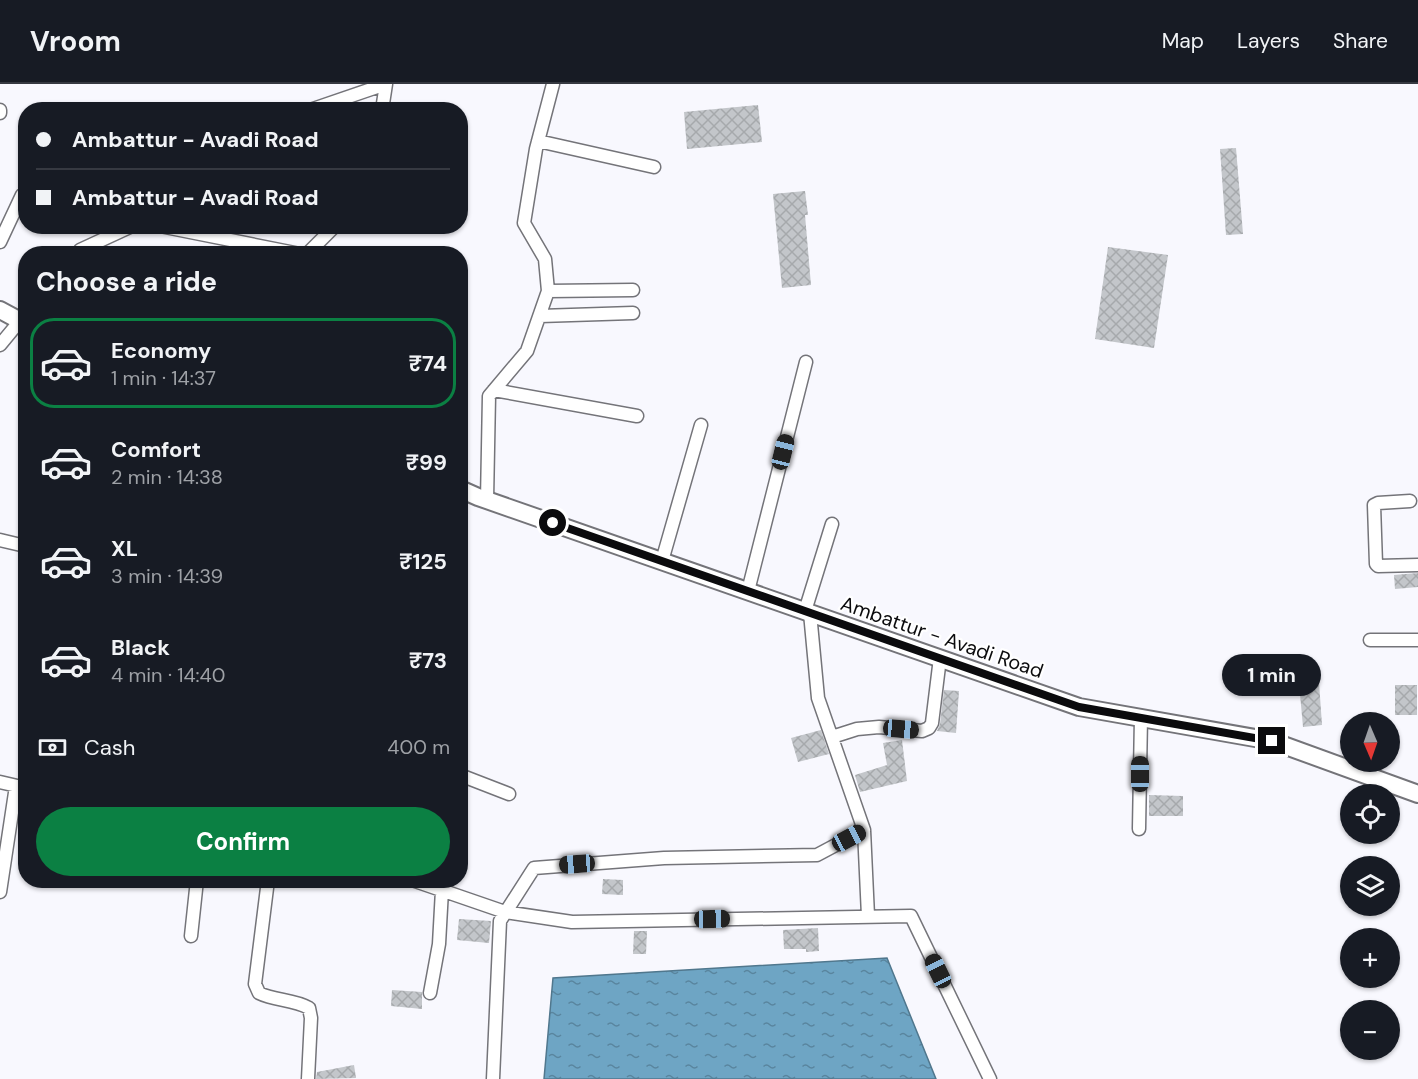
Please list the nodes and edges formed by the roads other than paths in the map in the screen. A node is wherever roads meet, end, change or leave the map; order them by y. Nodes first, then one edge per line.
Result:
1 (386, 84) edge
2 (553, 84) edge
3 (333, 102) edge
4 (383, 102) edge
5 (538, 141) junction
6 (654, 167) dead end
7 (18, 204) edge
8 (115, 234) edge
9 (200, 234) edge
10 (327, 234) edge
11 (0, 242) edge
12 (89, 246) edge
13 (260, 246) edge
14 (315, 246) edge
15 (633, 290) dead end
16 (548, 291) junction
17 (0, 310) edge
18 (633, 313) dead end
19 (540, 316) junction
20 (18, 321) edge
21 (18, 327) edge
22 (0, 345) edge
23 (806, 362) dead end
24 (494, 390) junction
25 (637, 416) dead end
26 (701, 425) dead end
27 (468, 492) edge
28 (487, 500) junction
29 (1410, 501) dead end
30 (832, 524) dead end
31 (0, 540) edge
32 (18, 544) edge
33 (662, 561) junction
34 (1418, 565) edge
35 (748, 591) junction
36 (807, 612) junction
37 (1370, 640) dead end
38 (1418, 640) edge
39 (940, 658) junction
40 (1141, 717) junction
41 (832, 737) junction
42 (468, 778) edge
43 (0, 782) edge
44 (18, 786) edge
45 (509, 794) dead end
46 (1418, 794) edge
47 (18, 802) edge
48 (1139, 829) dead end
49 (864, 830) junction
50 (196, 888) edge
51 (266, 888) edge
52 (436, 888) edge
53 (442, 890) junction
54 (0, 892) edge
55 (505, 912) junction
56 (868, 916) junction
57 (191, 936) dead end
58 (430, 993) dead end
59 (308, 1079) edge
60 (493, 1079) edge
61 (990, 1079) edge

1 - 3 street
1 - 4 street
2 - 5 street
5 - 6 street
5 - 16 street
7 - 11 street
8 - 12 street
9 - 13 street
10 - 14 street
15 - 16 street
16 - 19 street
17 - 20 street
18 - 19 street
19 - 24 street
21 - 22 street
23 - 35 street
24 - 25 street
24 - 28 street
26 - 33 street
27 - 28 street, Ambattur - Avadi Road
28 - 33 street, Ambattur - Avadi Road
29 - 34 street
30 - 36 street
31 - 32 street
33 - 35 street, Ambattur - Avadi Road
35 - 36 street, Ambattur - Avadi Road
36 - 39 street, Ambattur - Avadi Road
36 - 41 street
37 - 38 street
39 - 40 street, Ambattur - Avadi Road
39 - 41 street
40 - 46 street, Ambattur - Avadi Road
40 - 48 street
41 - 49 street
42 - 45 street
43 - 44 street
47 - 54 street
49 - 55 street
49 - 56 street
50 - 57 street
51 - 59 street
52 - 53 street
53 - 55 street
53 - 58 street
55 - 56 street
55 - 60 street
56 - 61 street

